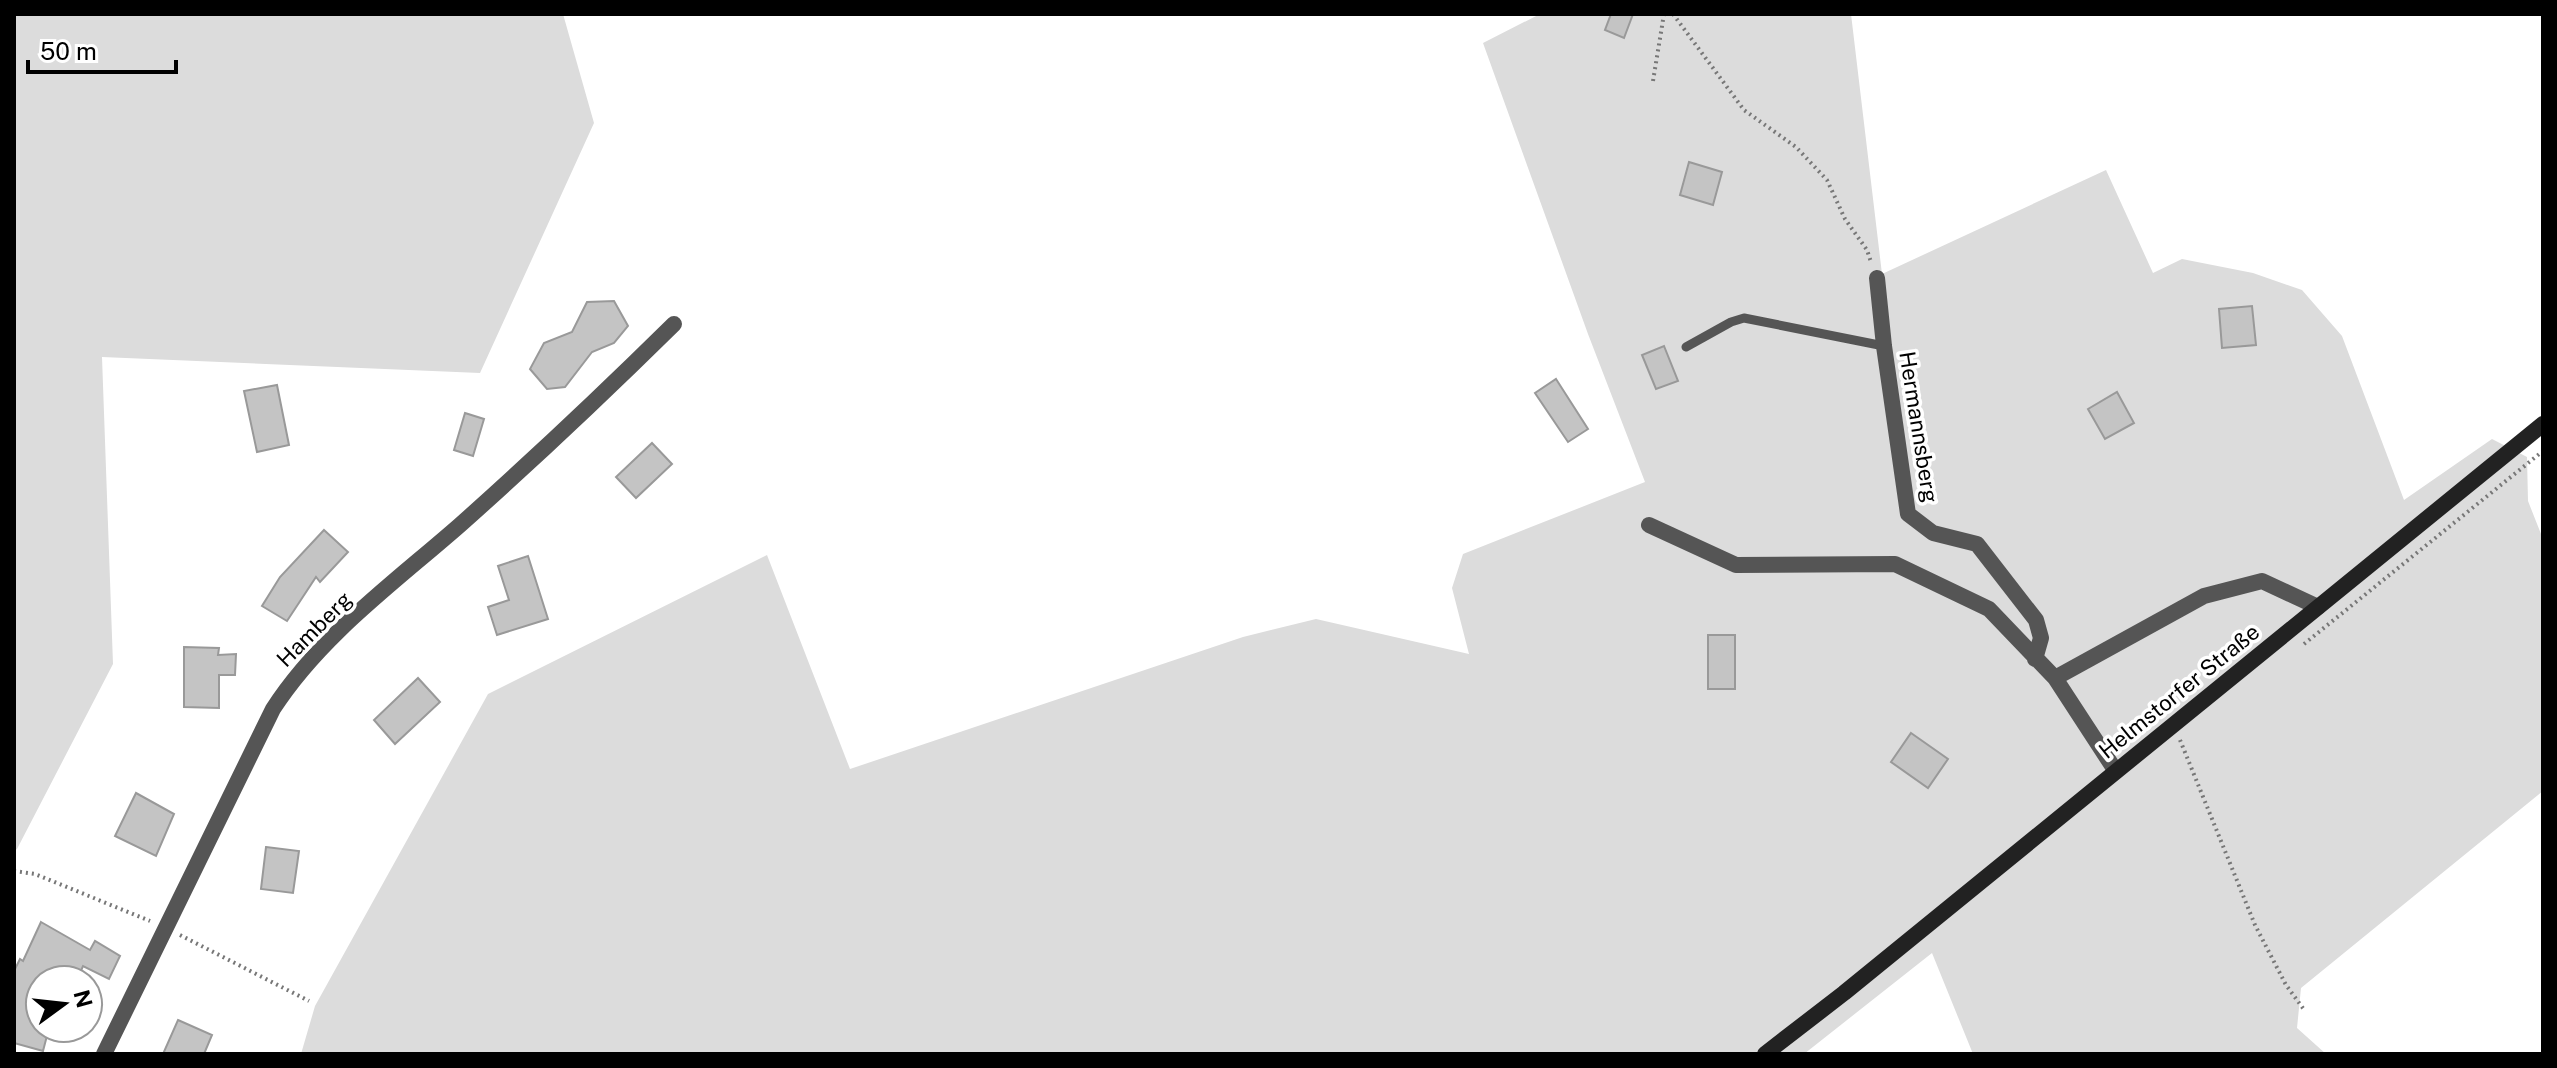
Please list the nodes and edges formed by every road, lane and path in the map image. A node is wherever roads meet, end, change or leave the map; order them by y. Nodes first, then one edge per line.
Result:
1 (1664, 14) edge
2 (1673, 14) edge
3 (1653, 81) dead end
4 (1877, 278) joint
5 (674, 324) dead end
6 (1884, 346) junction
7 (1686, 347) dead end
8 (2543, 424) edge
9 (1649, 525) dead end
10 (2318, 607) junction
11 (2035, 659) junction
12 (2055, 678) junction
13 (2173, 723) junction
14 (2115, 770) junction
15 (14, 871) edge
16 (165, 927) junction
17 (309, 1001) dead end
18 (2305, 1011) dead end
19 (104, 1054) edge
20 (1765, 1054) edge

1 - 3 path
2 - 4 path
4 - 6 street, Hermannsberg
5 - 16 street, Hamberg
6 - 7 lane
6 - 11 street, Hermannsberg
8 - 10 main road, Helmstorfer Straße
9 - 11 street
10 - 12 street
10 - 13 main road, Helmstorfer Straße
11 - 12 street
12 - 14 street
13 - 14 main road, Helmstorfer Straße
13 - 18 path
14 - 20 main road, Helmstorfer Straße
15 - 16 path
16 - 17 path
16 - 19 street, Hamberg

